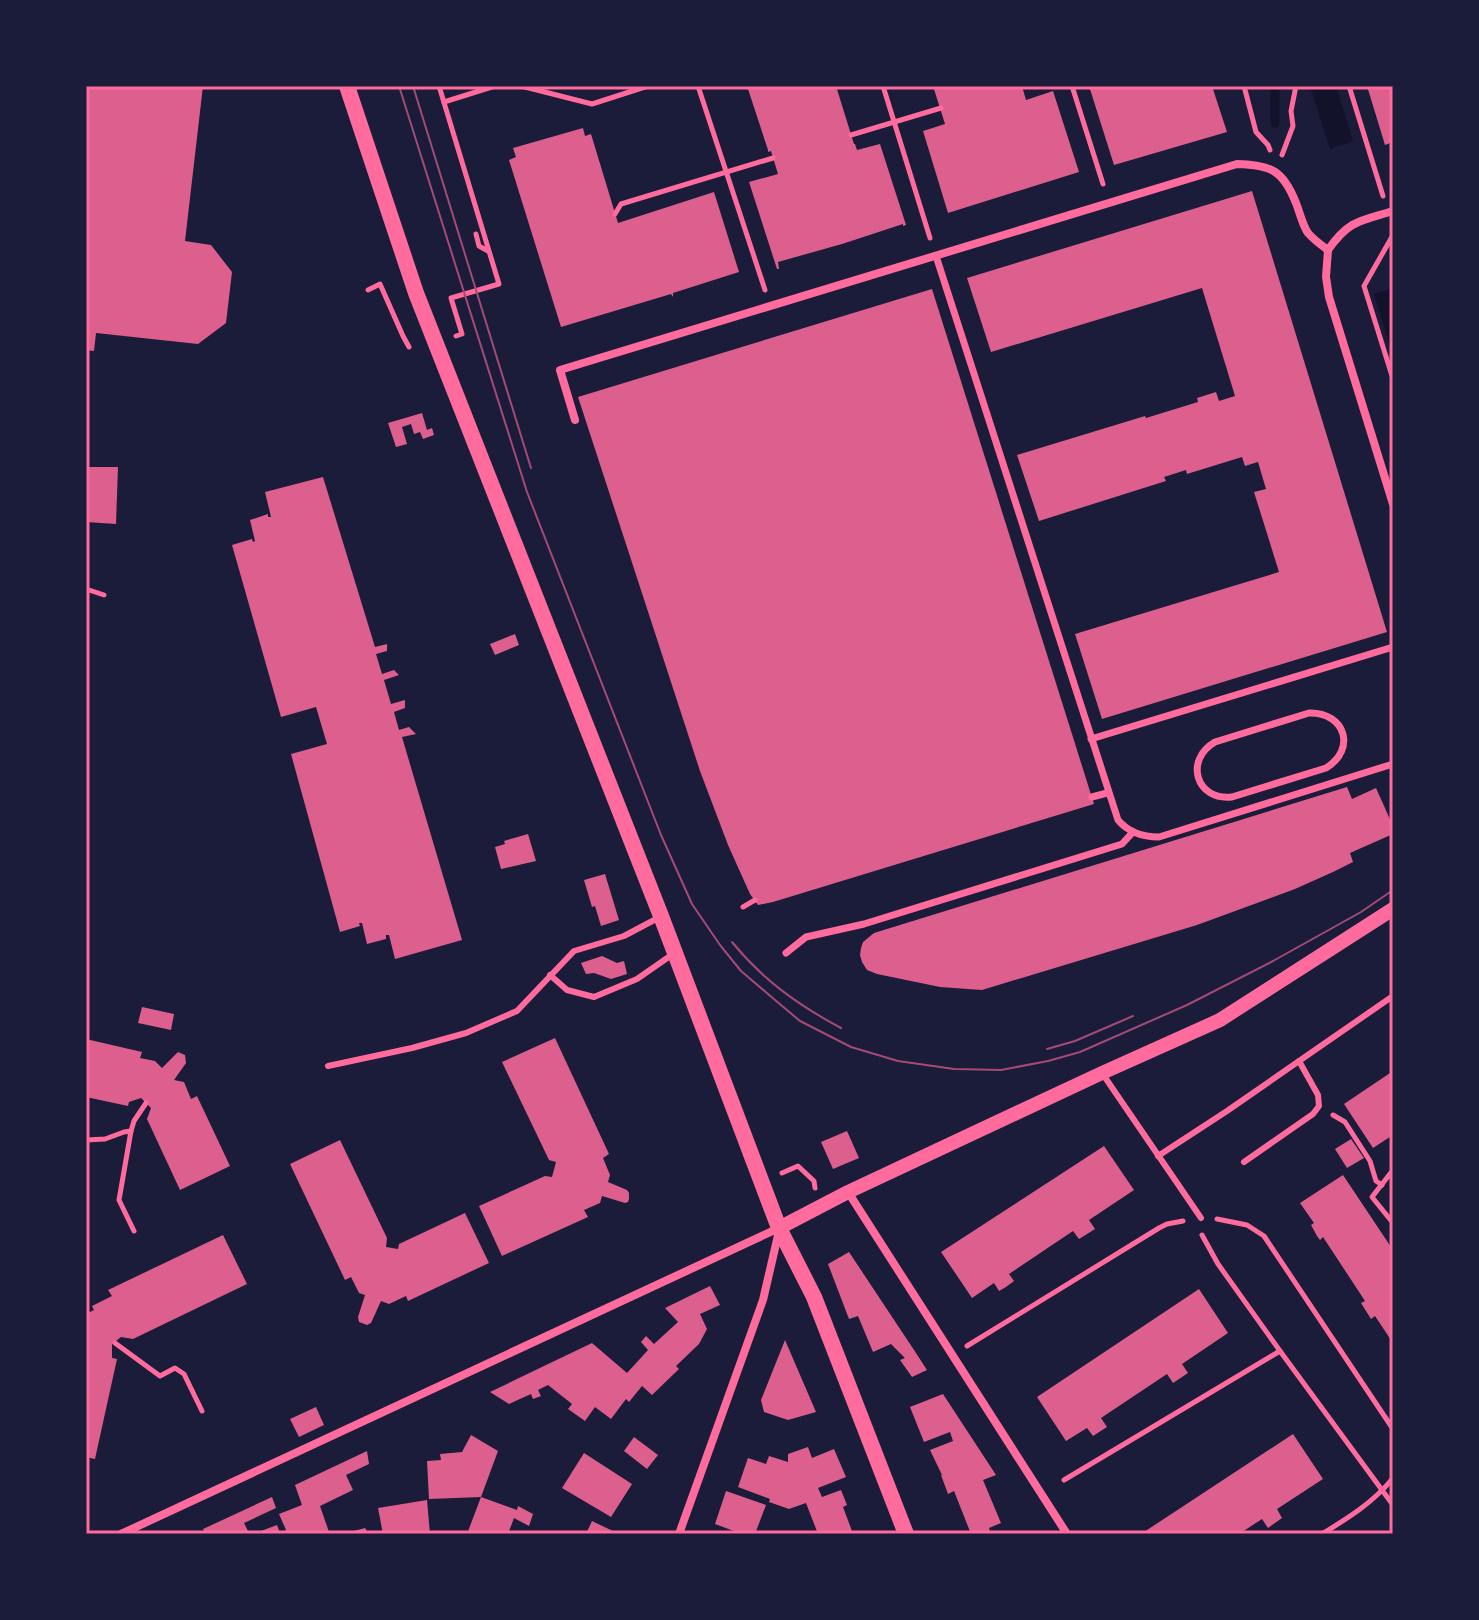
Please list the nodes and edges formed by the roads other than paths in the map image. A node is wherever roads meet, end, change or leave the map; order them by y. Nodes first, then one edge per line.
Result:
1 (347, 86) edge
2 (1391, 212) edge
3 (1328, 250) junction
4 (936, 256) junction
5 (575, 420) dead end
6 (1393, 504) edge
7 (1393, 647) edge
8 (1309, 713) joint
9 (1091, 739) junction
10 (1393, 764) edge
11 (1107, 793) junction
12 (1092, 797) dead end
13 (1133, 832) junction
14 (1393, 909) edge
15 (661, 916) junction
16 (675, 953) junction
17 (786, 953) dead end
18 (550, 975) junction
19 (1393, 996) edge
20 (1299, 1061) junction
21 (328, 1066) dead end
22 (1102, 1073) junction
23 (1158, 1156) junction
24 (1244, 1162) dead end
25 (848, 1192) junction
26 (1201, 1218) road end
27 (779, 1228) junction
28 (121, 1534) edge
29 (679, 1534) edge
30 (906, 1534) edge
31 (1067, 1534) edge

1 - 15 main road
2 - 3 street
3 - 4 street
3 - 6 street
4 - 5 street
4 - 9 street
7 - 9 street
8 - 8 street
9 - 11 street
10 - 13 street
11 - 12 street
11 - 13 street
13 - 17 street
14 - 22 street
15 - 16 main road
15 - 18 lane
16 - 18 lane
16 - 27 main road
18 - 21 lane
19 - 20 lane
20 - 23 lane
20 - 24 lane
22 - 23 lane
22 - 25 street
23 - 26 lane
25 - 27 street
25 - 31 street
27 - 28 street
27 - 29 street
27 - 30 main road

